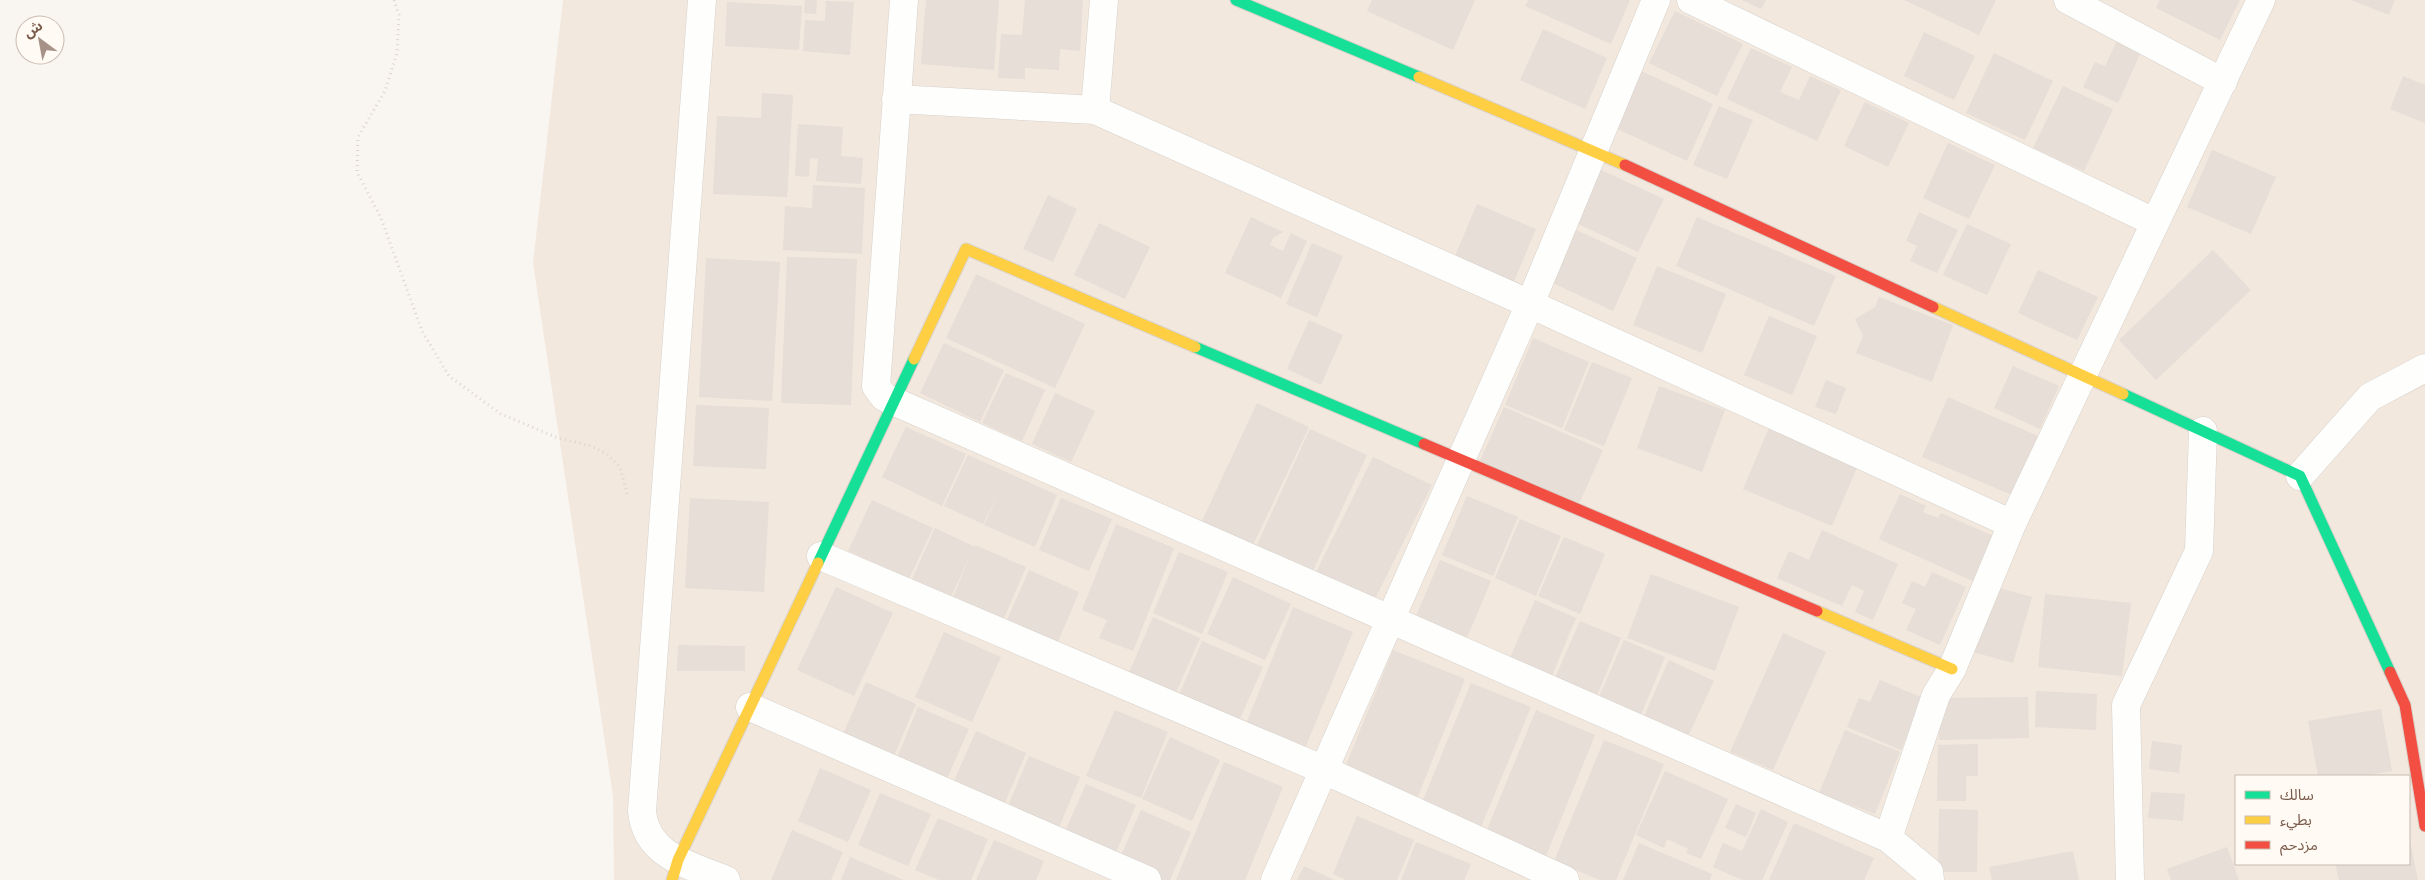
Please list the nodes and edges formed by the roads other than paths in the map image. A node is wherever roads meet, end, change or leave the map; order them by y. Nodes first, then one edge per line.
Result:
1 (702, 0) edge
2 (904, 0) edge
3 (1104, 0) edge
4 (1236, 0) edge
5 (1656, 0) edge
6 (1691, 0) edge
7 (2068, 0) edge
8 (2261, 0) edge
9 (2223, 82) junction
10 (896, 99) junction
11 (1095, 110) junction
12 (1594, 151) junction
13 (2154, 222) junction
14 (1530, 304) junction
15 (2425, 368) edge
16 (2082, 374) junction
17 (893, 403) junction
18 (2203, 431) junction
19 (1461, 459) junction
20 (2300, 476) junction
21 (2012, 524) junction
22 (822, 556) junction
23 (1391, 618) junction
24 (1952, 669) junction
25 (750, 707) junction
26 (1324, 770) junction
27 (2425, 826) edge
28 (1888, 838) junction
29 (675, 870) edge
30 (726, 880) edge
31 (1147, 880) edge
32 (1275, 880) edge
33 (1565, 880) edge
34 (1930, 880) edge
35 (2130, 880) edge

1 - 29 street
2 - 10 street
3 - 11 street
4 - 12 street
5 - 12 street
6 - 13 street
7 - 9 street
8 - 9 street
9 - 13 street
10 - 11 street
10 - 17 street
11 - 14 street
12 - 14 street
12 - 16 street
13 - 16 street
14 - 19 street
14 - 21 street
15 - 20 street
16 - 18 street
16 - 21 street
17 - 19 street
17 - 22 street
17 - 23 street
18 - 20 street
18 - 35 street
19 - 23 street
19 - 24 street
20 - 27 street
21 - 24 street
22 - 25 street
22 - 26 street
23 - 26 street
23 - 28 street
24 - 28 street
25 - 29 street
25 - 31 street
26 - 32 street
26 - 33 street
28 - 34 street
29 - 30 street

